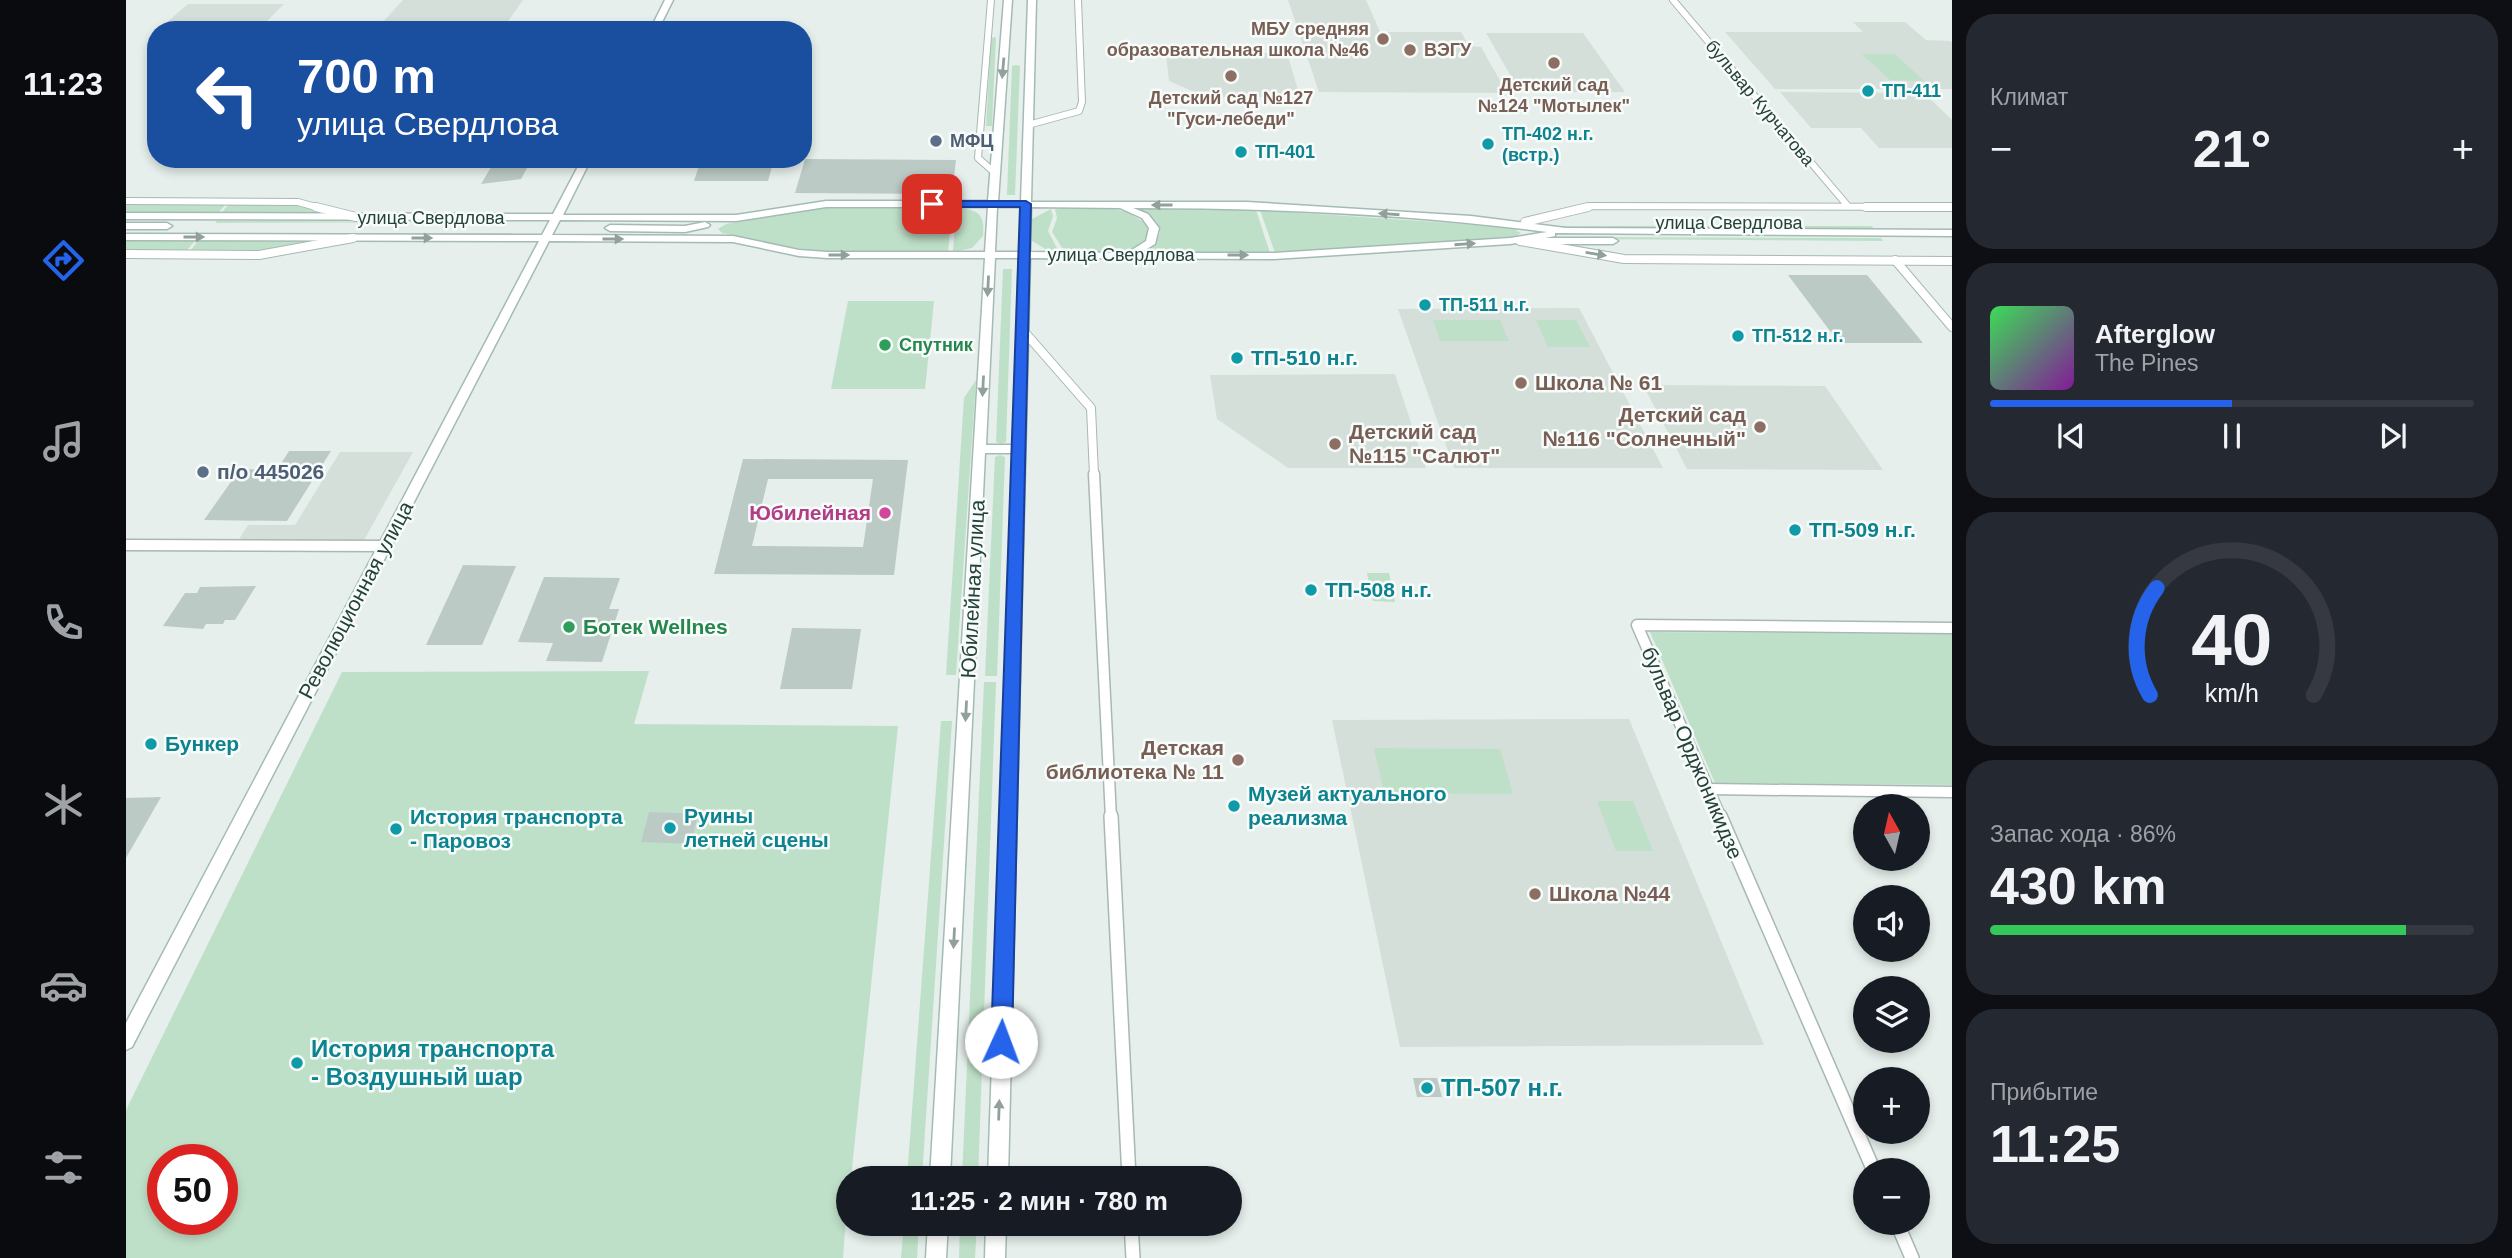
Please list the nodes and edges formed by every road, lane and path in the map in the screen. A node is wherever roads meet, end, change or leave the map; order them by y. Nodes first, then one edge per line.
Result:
1 (669, 0) edge
2 (991, 0) edge
3 (1008, 0) edge
4 (1032, 0) edge
5 (1078, 0) edge
6 (1673, 0) edge
7 (658, 21) edge
8 (1028, 125) junction
9 (582, 168) edge
10 (995, 173) junction
11 (126, 201) edge
12 (993, 204) junction
13 (1026, 204) junction
14 (1106, 205) junction
15 (1847, 205) junction
16 (1952, 207) edge
17 (126, 216) edge
18 (359, 217) junction
19 (736, 219) junction
20 (724, 222) junction
21 (1525, 222) junction
22 (1506, 223) junction
23 (1952, 224) edge
24 (126, 226) edge
25 (550, 228) junction
26 (685, 229) junction
27 (1566, 231) junction
28 (1952, 233) edge
29 (721, 236) junction
30 (126, 237) edge
31 (354, 238) junction
32 (733, 239) junction
33 (1516, 240) junction
34 (1952, 243) edge
35 (126, 254) edge
36 (1023, 254) junction
37 (990, 255) junction
38 (1116, 255) junction
39 (1895, 260) junction
40 (1952, 261) edge
41 (1952, 327) edge
42 (1021, 328) junction
43 (979, 449) junction
44 (1018, 449) junction
45 (126, 545) edge
46 (384, 546) junction
47 (1952, 628) edge
48 (1708, 789) junction
49 (1952, 792) edge
50 (126, 1041) edge
51 (1868, 1158) edge
52 (941, 1166) edge
53 (998, 1166) edge
54 (1128, 1166) edge
55 (1902, 1235) edge
56 (937, 1236) edge
57 (996, 1236) edge
58 (1132, 1236) edge
59 (936, 1258) edge
60 (995, 1258) edge
61 (1133, 1258) edge
62 (1912, 1258) edge

1 - 7 main road
2 - 10 street
3 -> 10 main road, Юбилейная улица
4 - 8 main road, Юбилейная улица
5 - 8 street
6 - 15 street, бульвар Курчатова
8 - 13 main road, Юбилейная улица
9 - 25 main road, Революционная улица
10 - 12 main road, Юбилейная улица
11 - 18 street
12 - 13 main road, улица Свердлова
12 - 19 main road, улица Свердлова
12 - 37 main road, Юбилейная улица
13 - 14 main road, улица Свердлова
13 - 36 main road, Юбилейная улица
22 -> 14 main road, улица Свердлова
14 - 38 main road
15 - 16 street
15 - 21 street
17 - 18 main road, улица Свердлова
18 - 25 main road, улица Свердлова
19 - 20 main road, улица Свердлова
19 - 25 main road, улица Свердлова
20 - 26 main road, улица Свердлова
20 - 29 main road
21 - 22 main road, улица Свердлова
21 - 23 main road, улица Свердлова
22 - 27 main road, улица Свердлова
22 - 33 main road
24 - 25 main road, улица Свердлова
25 - 26 main road, улица Свердлова
31 -> 25 main road, улица Свердлова
25 -> 32 main road, улица Свердлова
25 - 46 main road, Революционная улица
26 - 29 main road, улица Свердлова
27 - 28 main road, улица Свердлова
27 - 33 main road, улица Свердлова
29 - 32 main road, улица Свердлова
30 -> 31 main road, улица Свердлова
31 - 35 street
32 -> 37 main road, улица Свердлова
33 - 34 main road, улица Свердлова
38 -> 33 main road, улица Свердлова
33 -> 39 street
36 - 37 main road, улица Свердлова
36 - 38 main road, улица Свердлова
36 - 42 main road, Юбилейная улица
37 -> 43 main road, Юбилейная улица
39 - 40 street
39 - 41 street
42 - 44 main road, Юбилейная улица
42 - 54 street
43 - 44 main road
43 -> 52 main road, Юбилейная улица
53 -> 44 main road, Юбилейная улица
45 - 46 street
46 - 50 main road, Революционная улица
47 - 48 street, бульвар Орджоникидзе
48 - 49 street
48 - 51 street, бульвар Орджоникидзе
55 - 62 street
56 - 59 main road
57 - 60 main road
58 - 61 street

